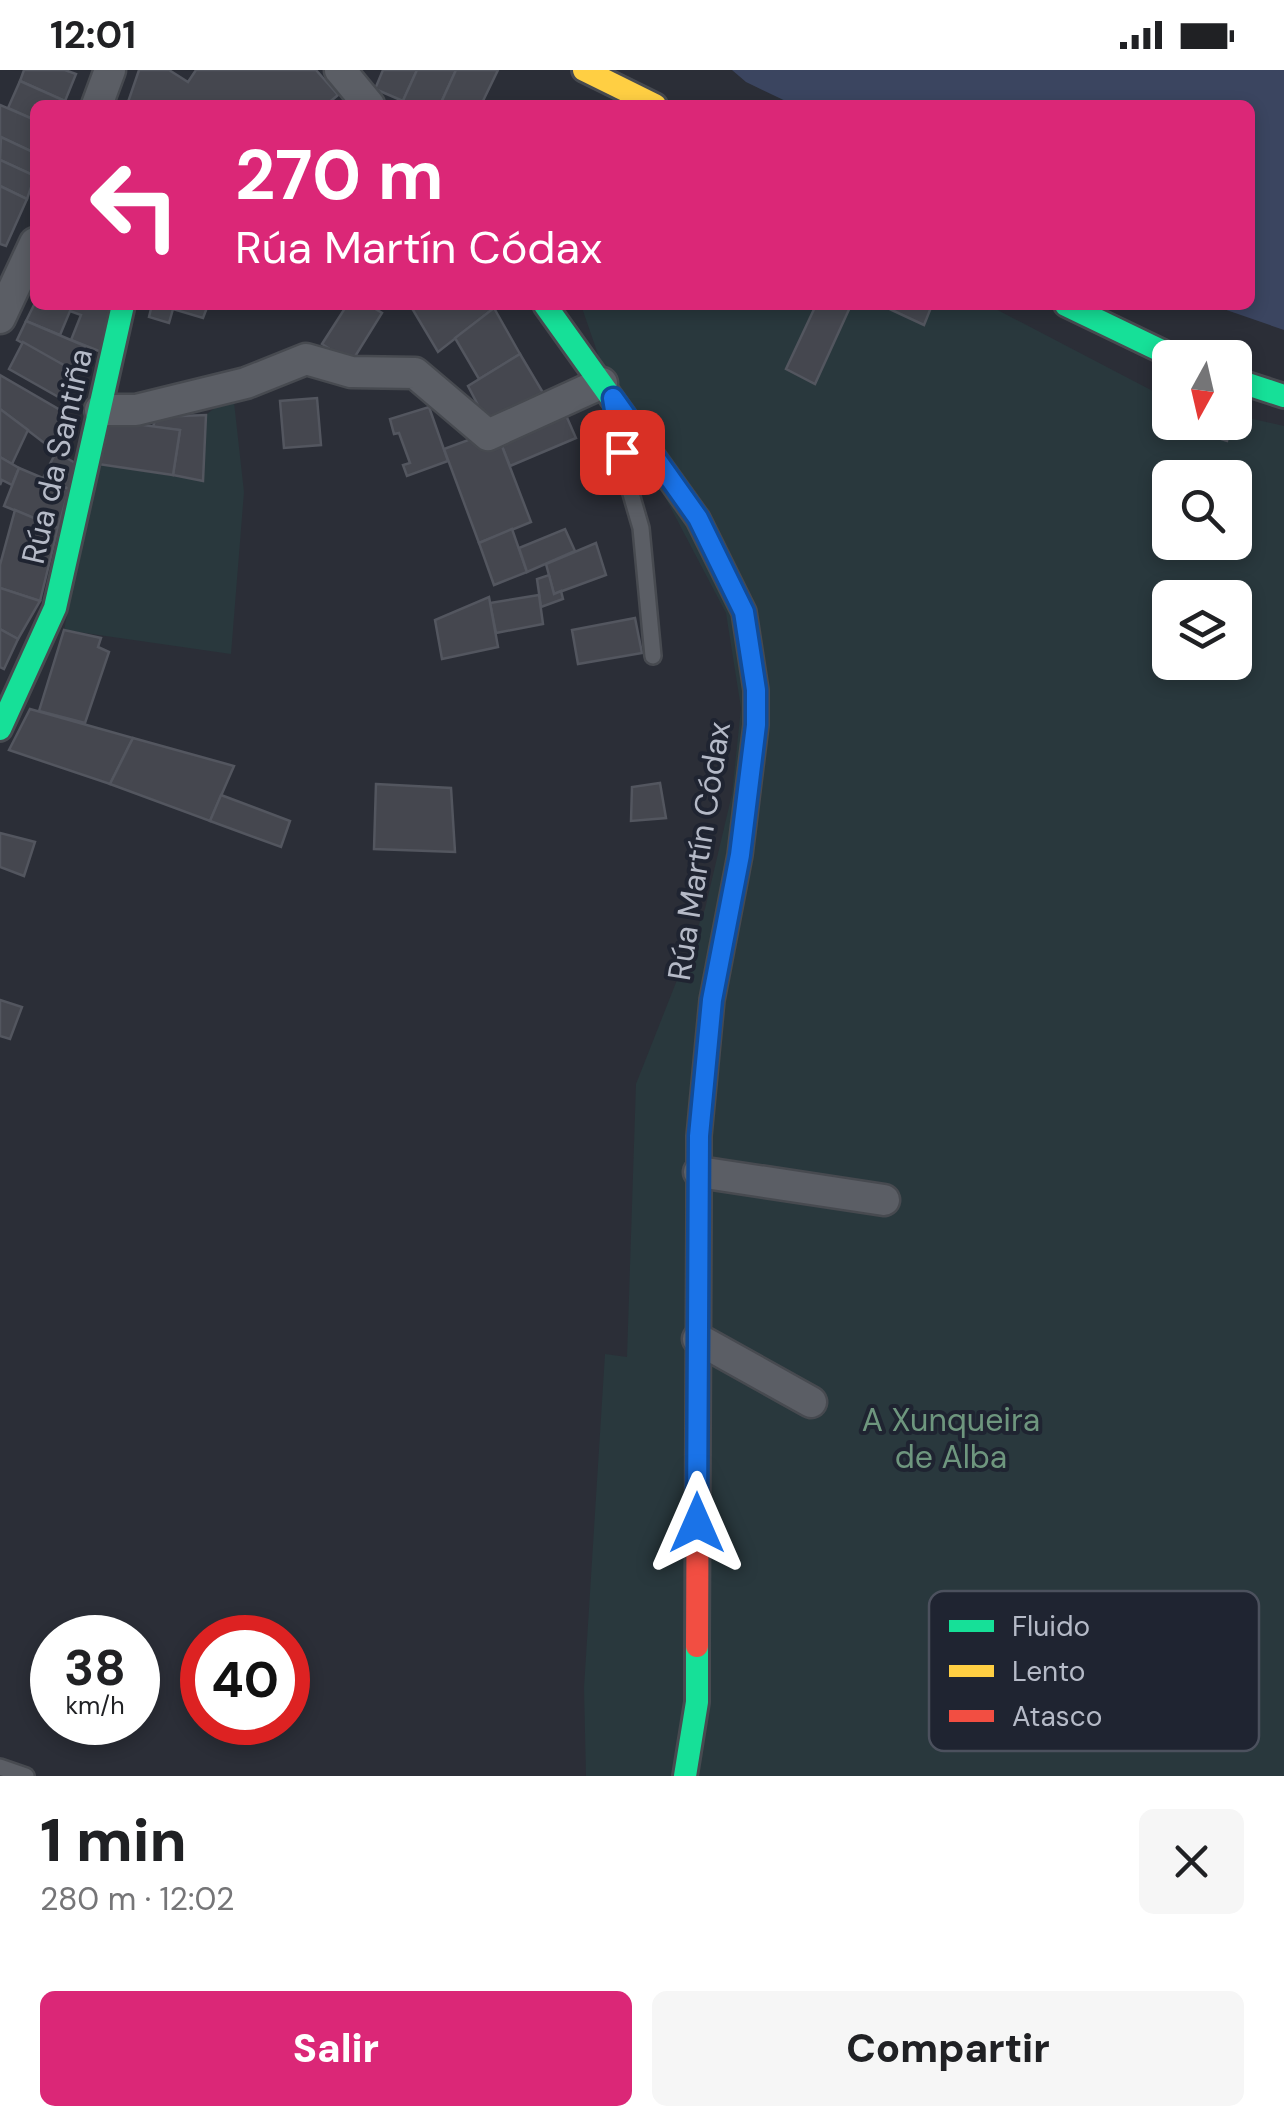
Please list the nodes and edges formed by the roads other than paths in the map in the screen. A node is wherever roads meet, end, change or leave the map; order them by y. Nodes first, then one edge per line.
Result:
1 (110, 70) edge
2 (340, 70) edge
3 (584, 70) edge
4 (606, 94) edge
5 (99, 100) edge
6 (365, 100) edge
7 (633, 100) edge
8 (30, 254) edge
9 (122, 310) edge
10 (548, 310) edge
11 (1076, 310) edge
12 (0, 318) edge
13 (1152, 346) edge
14 (1252, 386) edge
15 (608, 390) junction
16 (1284, 396) edge
17 (100, 410) junction
18 (653, 656) dead end
19 (0, 729) edge
20 (699, 1172) junction
21 (884, 1200) dead end
22 (698, 1339) junction
23 (811, 1402) dead end
24 (0, 1767) edge
25 (26, 1776) edge
26 (684, 1776) edge

1 - 5 street
2 - 6 street
3 - 4 street
4 - 7 street
8 - 12 street
9 - 17 street, Rúa da Santiña
10 - 15 street, Rúa Martín Códax
11 - 13 street
14 - 16 street
15 - 17 street
15 - 18 lane, Rúa Martín Códax
15 - 20 street, Rúa Martín Códax
17 - 19 street, Rúa da Santiña
20 - 21 street
20 - 22 street, Rúa Martín Códax
22 - 23 street
22 - 26 street, Rúa Martín Códax
24 - 25 lane

